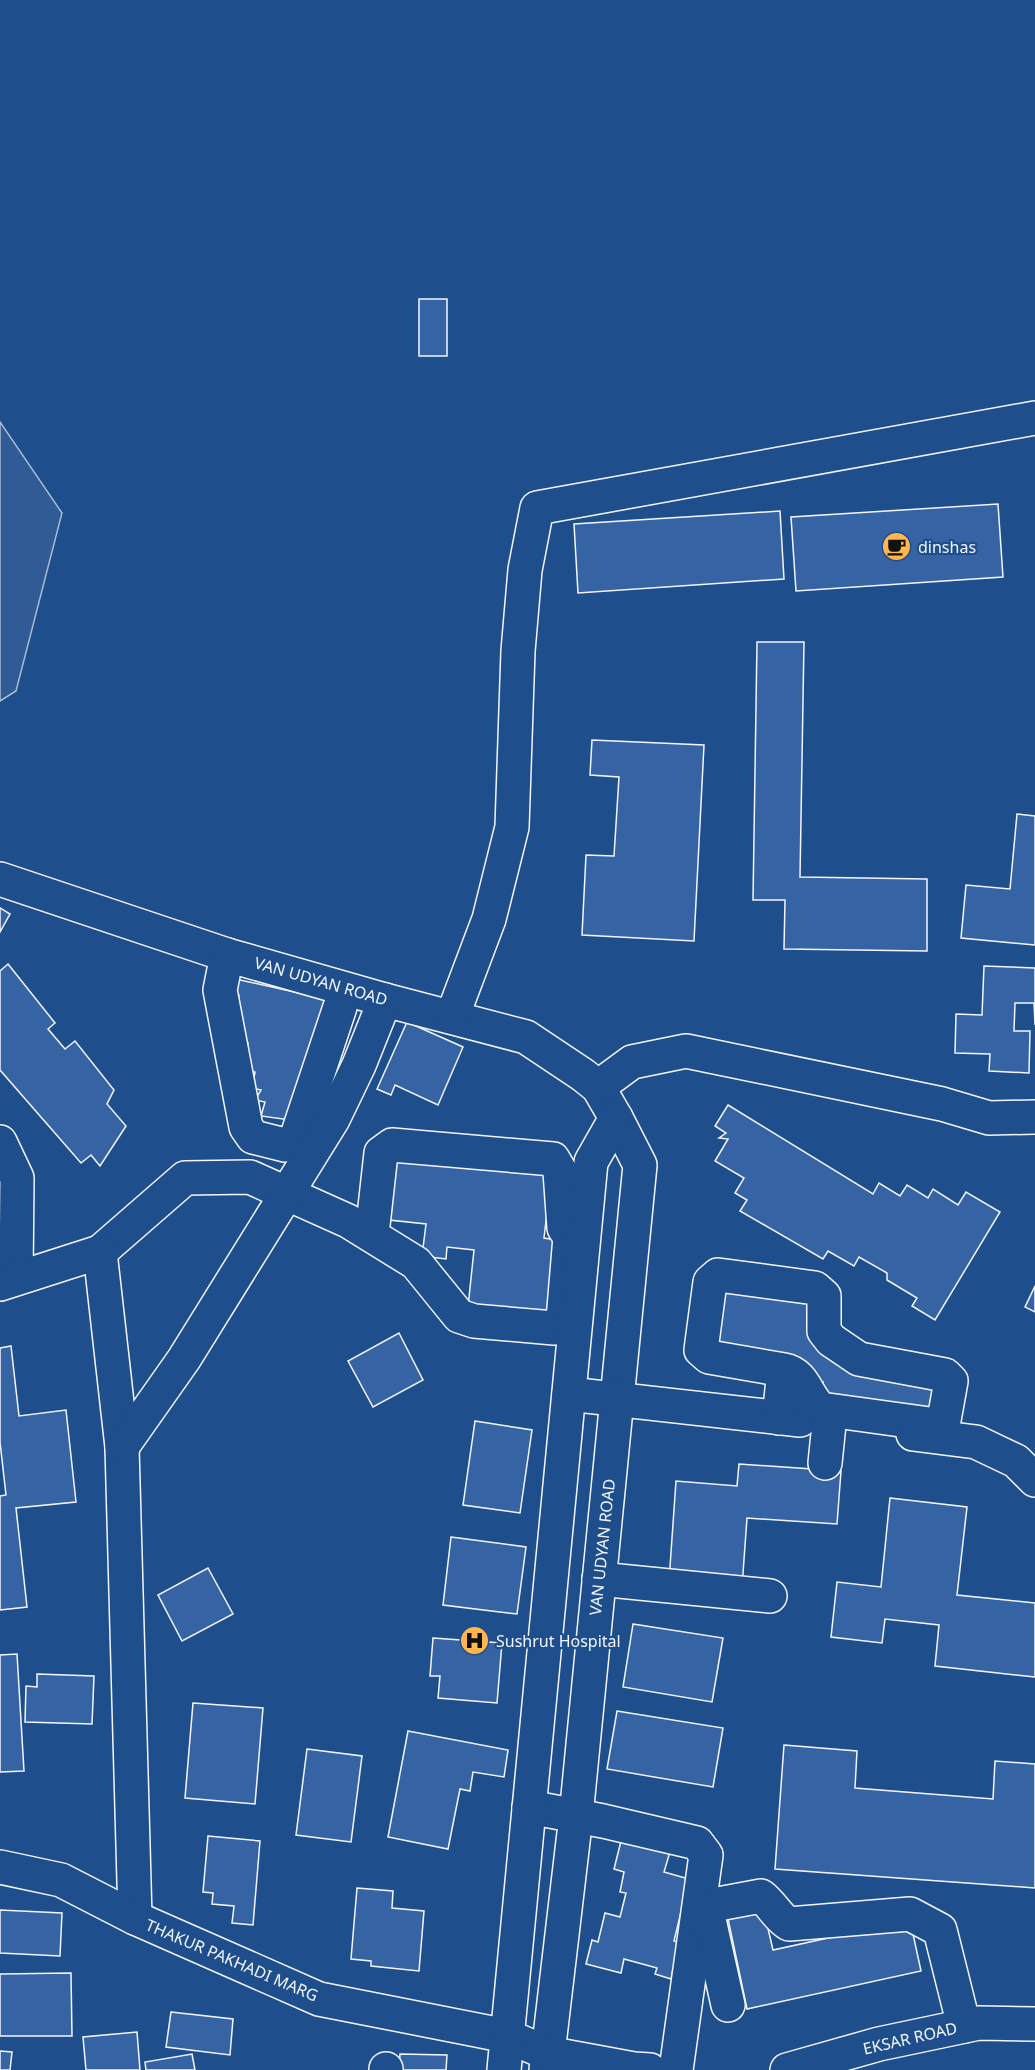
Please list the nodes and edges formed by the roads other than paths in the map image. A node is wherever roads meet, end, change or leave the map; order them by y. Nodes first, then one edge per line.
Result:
1 (1035, 418) edge
2 (0, 879) edge
3 (227, 955) junction
4 (386, 1000) junction
5 (340, 1007) dead end
6 (453, 1017) junction
7 (325, 1050) junction
8 (359, 1065) junction
9 (598, 1087) junction
10 (320, 1113) junction
11 (1035, 1117) edge
12 (616, 1118) junction
13 (0, 1142) edge
14 (286, 1193) junction
15 (372, 1234) junction
16 (100, 1252) junction
17 (8, 1281) edge
18 (784, 1370) junction
19 (569, 1394) junction
20 (617, 1399) junction
21 (779, 1418) junction
22 (834, 1425) junction
23 (122, 1447) junction
24 (830, 1463) dead end
25 (1035, 1480) edge
26 (599, 1579) junction
27 (770, 1596) dead end
28 (529, 1807) junction
29 (576, 1816) junction
30 (0, 1868) edge
31 (135, 1918) junction
32 (728, 2005) dead end
33 (1035, 2024) edge
34 (964, 2026) junction
35 (507, 2036) junction
36 (546, 2062) edge
37 (504, 2070) edge
38 (650, 2070) edge
39 (676, 2070) edge
40 (787, 2070) edge

1 - 6 street
2 - 3 street, VAN UDYAN ROAD
3 - 4 street, VAN UDYAN ROAD
3 - 10 street
4 - 6 street, VAN UDYAN ROAD
4 - 8 street
5 - 7 street
6 - 9 street, VAN UDYAN ROAD
7 - 8 street
7 - 10 street
8 - 10 street
9 - 11 street
9 - 12 street, VAN UDYAN ROAD
10 - 14 street
12 - 19 street
12 - 20 street, VAN UDYAN ROAD
13 - 17 street
14 - 15 street
14 - 16 street
14 - 23 street
15 - 15 street
16 - 17 street
16 - 23 street
18 - 18 street
18 - 21 street
19 - 20 street
19 - 28 street
20 - 21 street
20 - 26 street, VAN UDYAN ROAD
21 - 22 street
22 - 24 street
22 - 25 street
23 - 31 street
26 - 27 street
26 - 29 street, VAN UDYAN ROAD
28 - 29 street
28 - 35 street
29 - 36 street, VAN UDYAN ROAD
29 - 39 street
30 - 31 street, THAKUR PAKHADI MARG
31 - 35 street, THAKUR PAKHADI MARG
32 - 34 street
33 - 34 street, EKSAR ROAD
34 - 40 street, EKSAR ROAD
35 - 36 street
35 - 37 street
36 - 38 street

